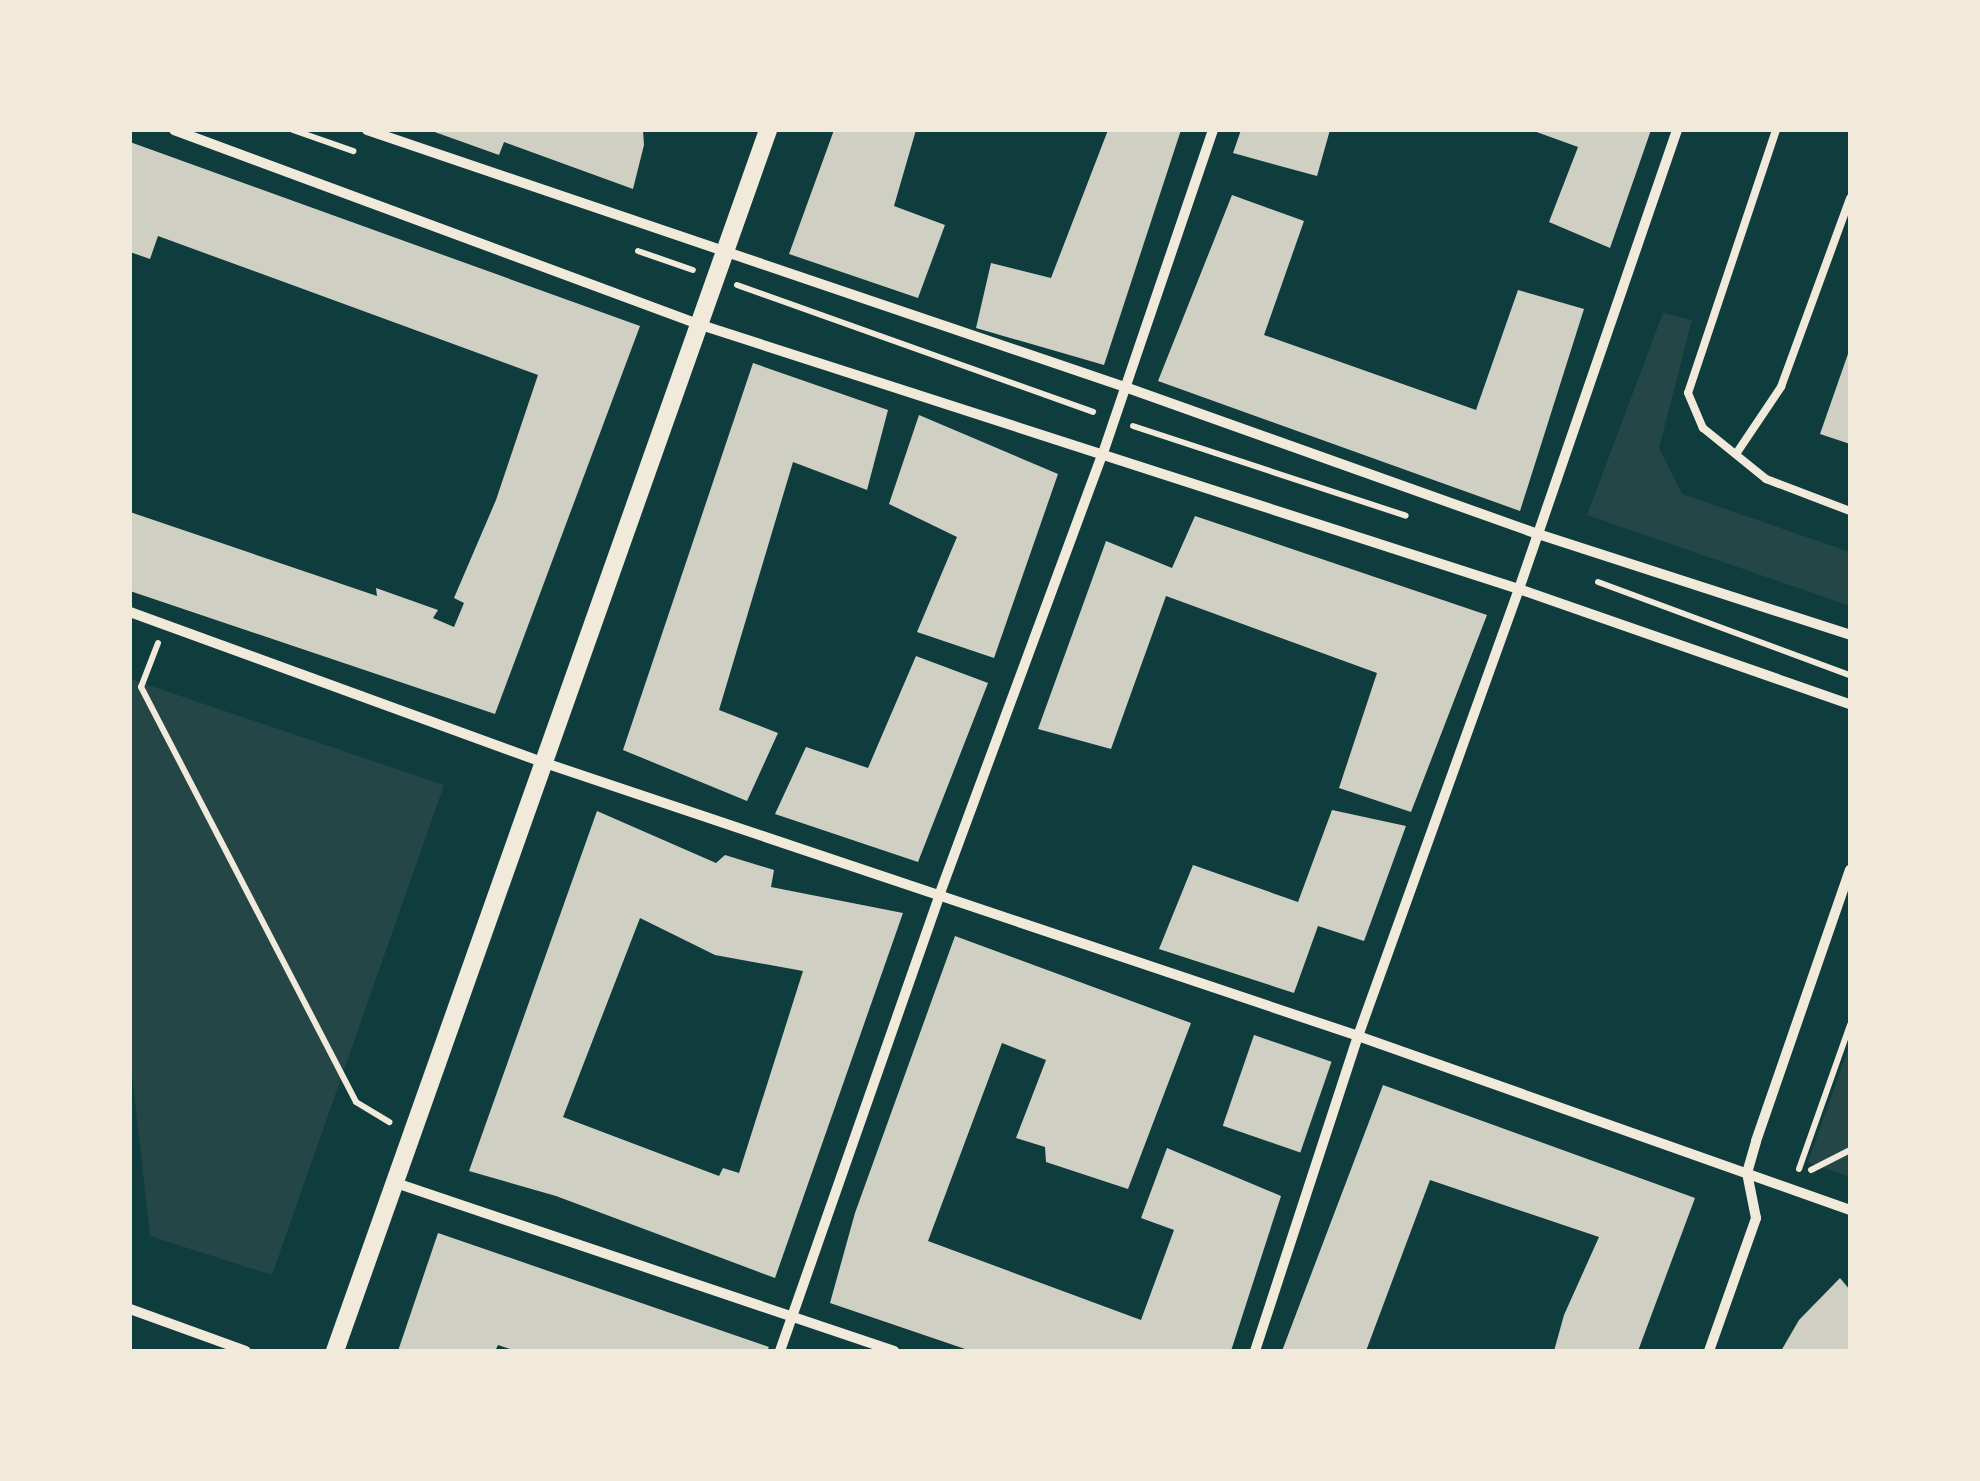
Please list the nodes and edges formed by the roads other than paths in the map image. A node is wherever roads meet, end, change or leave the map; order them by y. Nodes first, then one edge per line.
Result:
1 (174, 130) edge
2 (367, 130) edge
3 (768, 130) edge
4 (1213, 130) edge
5 (1677, 130) edge
6 (1776, 130) edge
7 (1850, 198) edge
8 (725, 254) junction
9 (701, 326) junction
10 (1125, 387) junction
11 (1736, 454) junction
12 (1102, 456) junction
13 (1850, 511) edge
14 (1538, 534) junction
15 (1519, 590) junction
16 (130, 612) edge
17 (1850, 635) edge
18 (1850, 704) edge
19 (545, 764) junction
20 (1850, 870) edge
21 (940, 894) junction
22 (1358, 1036) junction
23 (1747, 1173) junction
24 (392, 1182) junction
25 (1850, 1210) edge
26 (130, 1309) edge
27 (793, 1315) junction
28 (246, 1351) edge
29 (336, 1351) edge
30 (780, 1351) edge
31 (894, 1351) edge
32 (1255, 1351) edge
33 (1709, 1351) edge

1 - 9 street
2 - 8 street
3 - 8 street
4 - 10 street
5 - 14 street
6 - 11 lane
7 - 11 lane
8 - 9 street
8 - 10 street
9 - 12 street
9 - 19 street
10 - 12 street
10 - 14 street
11 - 13 lane
12 - 15 street
12 - 21 street
14 - 15 street
14 - 17 street
15 - 18 street
15 - 22 street
16 - 19 street
19 - 21 street
19 - 24 street
20 - 23 street
21 - 22 street
21 - 27 street
22 - 23 street
22 - 32 street
23 - 25 street
23 - 33 street
24 - 27 street
24 - 29 street
26 - 28 street
27 - 30 street
27 - 31 street

